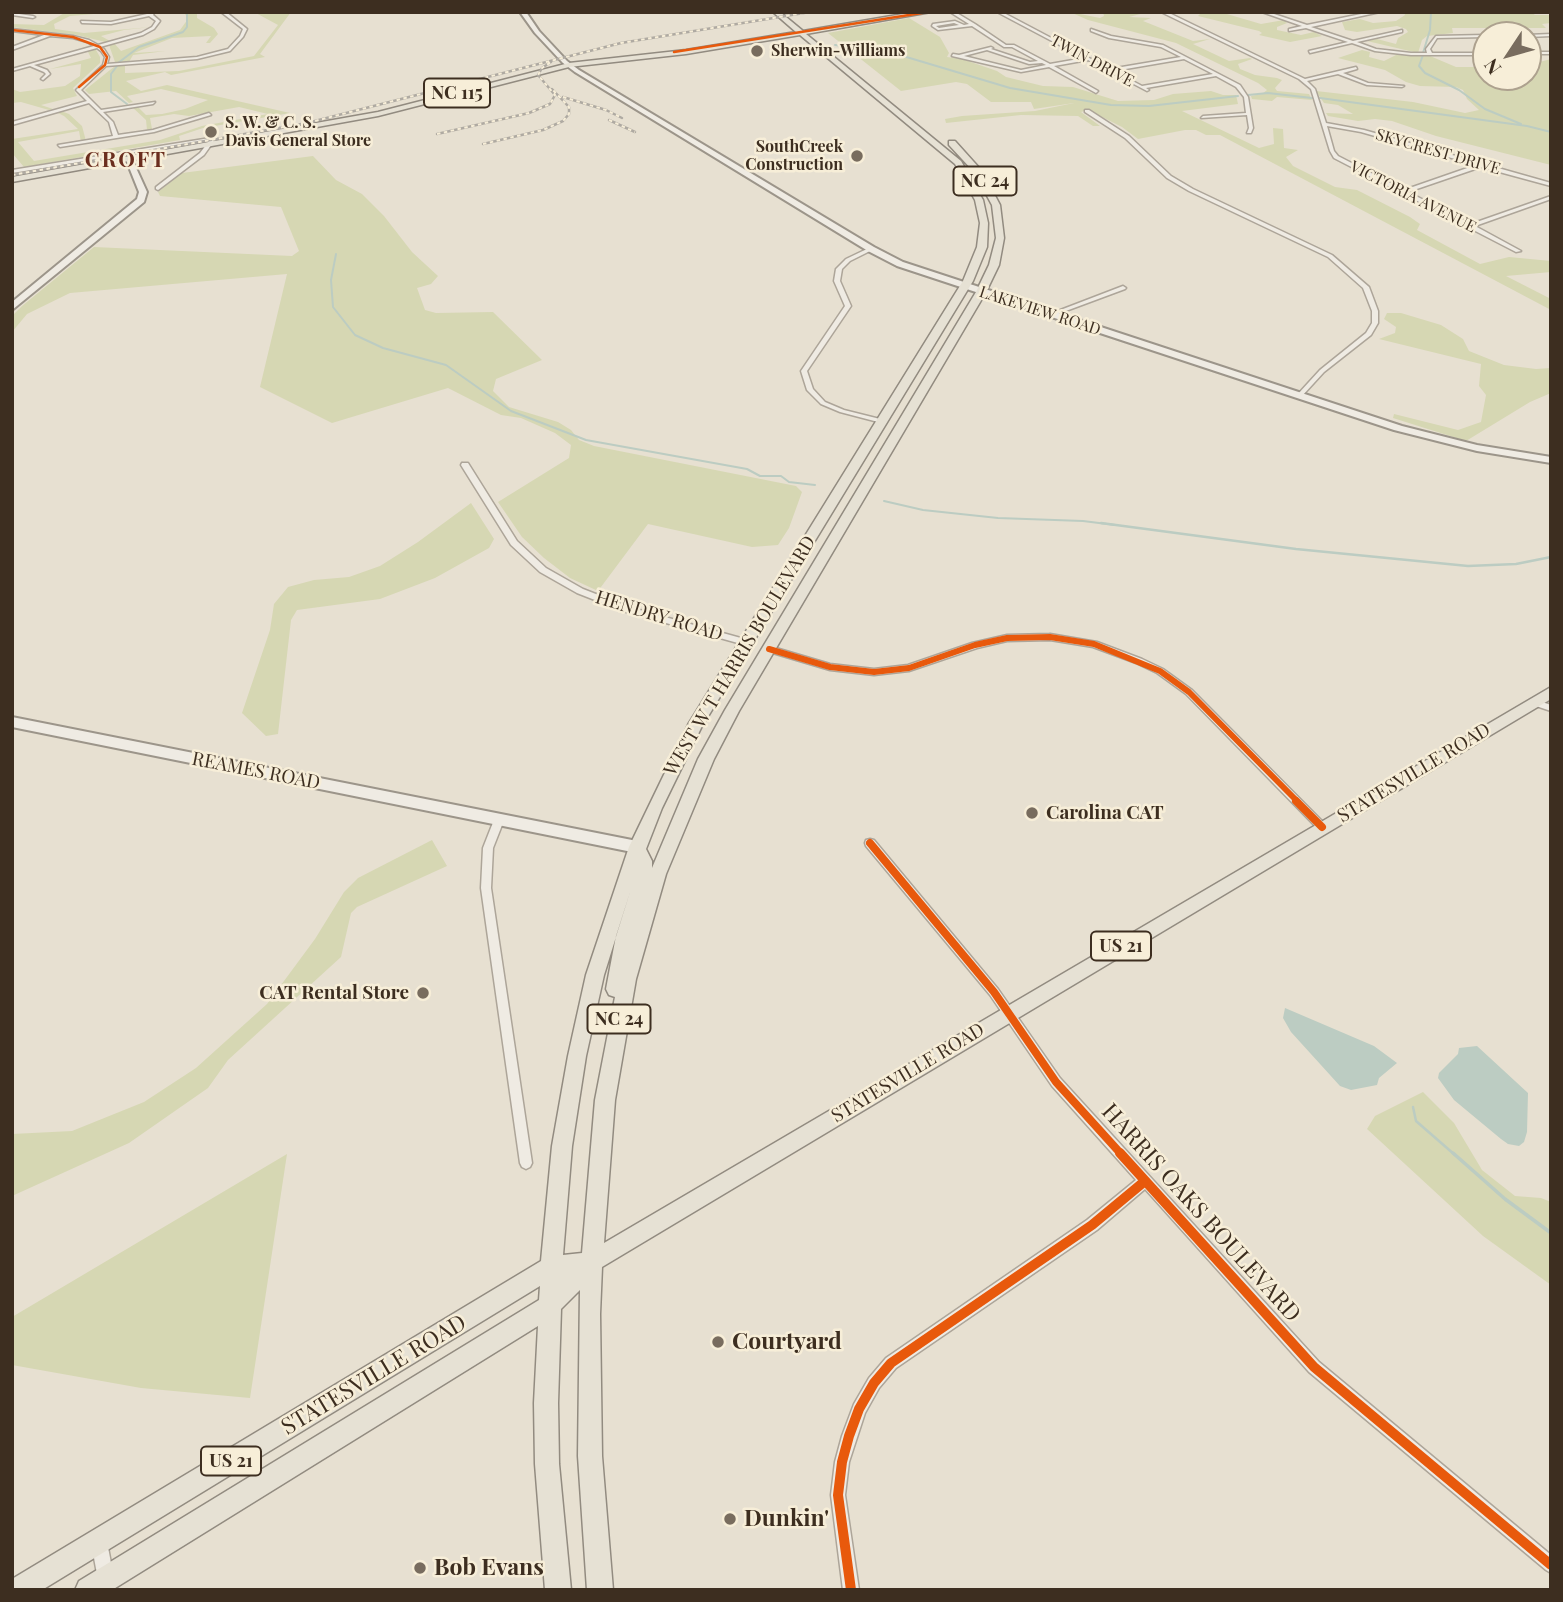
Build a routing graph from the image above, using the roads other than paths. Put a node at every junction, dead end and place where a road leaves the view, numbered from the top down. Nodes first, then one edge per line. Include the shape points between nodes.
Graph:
1 (223, 12) edge
2 (523, 12) edge
3 (776, 12) edge
4 (788, 12) edge
5 (911, 12) edge
6 (928, 12) edge
7 (952, 12) edge
8 (999, 12) edge
9 (1163, 12) edge
10 (1378, 12) edge
11 (150, 13) edge
12 (1262, 13) edge
13 (12, 14) edge
14 (33, 18) dead end
15 (82, 22) dead end
16 (974, 25) junction
17 (963, 26) junction
18 (1305, 27) junction
19 (12, 30) edge
20 (1092, 30) dead end
21 (1290, 30) dead end
22 (1401, 31) dead end
23 (806, 32) junction
24 (50, 34) junction
25 (1472, 36) edge
26 (752, 38) junction
27 (1135, 41) junction
28 (1346, 42) junction
29 (98, 46) junction
30 (1005, 46) junction
31 (987, 48) junction
32 (1130, 48) dead end
33 (12, 49) edge
34 (677, 52) junction
35 (1310, 52) dead end
36 (168, 53) dead end
37 (1430, 54) junction
38 (1472, 54) edge
39 (953, 55) dead end
40 (960, 56) junction
41 (1185, 58) junction
42 (1088, 59) junction
43 (165, 60) junction
44 (1043, 62) junction
45 (29, 65) junction
46 (105, 65) junction
47 (569, 65) junction
48 (1050, 66) junction
49 (1356, 68) dead end
50 (12, 70) edge
51 (1109, 71) junction
52 (1340, 73) junction
53 (1218, 75) junction
54 (43, 79) dead end
55 (1304, 81) junction
56 (1402, 86) dead end
57 (1142, 87) junction
58 (1147, 90) dead end
59 (1096, 92) dead end
60 (89, 102) junction
61 (153, 103) dead end
62 (100, 111) junction
63 (1087, 111) dead end
64 (209, 114) dead end
65 (1248, 114) junction
66 (14, 116) edge
67 (1203, 117) dead end
68 (26, 119) junction
69 (12, 124) edge
70 (920, 124) junction
71 (1324, 124) junction
72 (35, 125) dead end
73 (1248, 132) dead end
74 (116, 137) junction
75 (944, 137) dead end
76 (210, 145) junction
77 (60, 146) dead end
78 (128, 159) junction
79 (958, 163) junction
80 (973, 164) junction
81 (1481, 165) junction
82 (12, 172) edge
83 (12, 180) edge
84 (1551, 185) edge
85 (158, 188) dead end
86 (1404, 192) junction
87 (1551, 197) edge
88 (996, 205) junction
89 (1471, 226) junction
90 (871, 249) junction
91 (1518, 251) dead end
92 (965, 286) junction
93 (1123, 288) dead end
94 (981, 292) junction
95 (12, 307) edge
96 (1052, 314) junction
97 (1300, 395) junction
98 (882, 421) junction
99 (1551, 460) edge
100 (464, 465) dead end
101 (745, 642) junction
102 (769, 649) junction
103 (1551, 692) edge
104 (1533, 702) junction
105 (1551, 708) edge
106 (12, 722) edge
107 (499, 820) junction
108 (1322, 827) junction
109 (870, 843) dead end
110 (637, 847) junction
111 (1008, 1012) junction
112 (611, 1058) junction
113 (526, 1163) dead end
114 (1145, 1181) junction
115 (591, 1262) junction
116 (550, 1268) junction
117 (548, 1307) junction
118 (98, 1540) junction
119 (1551, 1565) edge
120 (101, 1586) edge
121 (18, 1590) edge
122 (558, 1590) edge
123 (600, 1590) edge
124 (851, 1590) edge

1 - 43 street via 245,29 234,46 209,56
2 - 47 main road, LAKEVIEW ROAD
3 - 23 main road, WEST W T HARRIS BOULEVARD / NC 24
4 - 23 main road, WEST W T HARRIS BOULEVARD / NC 24
5 - 23 main road, NC 115
6 - 23 main road, NC 115
7 - 16 street
8 - 42 street, TWIN DRIVE
9 - 55 street
10 - 18 street
11 - 15 street via 111,23
11 - 29 street via 158,21 153,28
12 - 18 street
13 - 14 street
16 - 17 street
16 - 30 street
17 - 17 street via 938,29 933,25 955,22
18 - 21 street
18 - 28 street
19 - 24 street
20 - 27 street
22 - 28 street
23 - 26 main road, NC 115
23 - 34 main road, NC 115
23 - 70 main road, WEST W T HARRIS BOULEVARD / NC 24
24 - 29 street
24 - 33 street
25 - 37 street via 1436,37 1428,48
26 - 34 main road, NC 115
26 - 34 main road
27 - 32 street
27 - 41 street via 1156,44
28 - 35 street
28 - 37 street via 1384,52
29 - 45 street
29 - 46 street via 105,53
30 - 31 street
30 - 44 street
31 - 40 street
31 - 44 street via 1030,63
34 - 47 main road, NC 115
36 - 43 street
37 - 38 street
39 - 40 street
40 - 48 street via 1011,70
41 - 51 street
41 - 53 street
42 - 48 street
42 - 51 street, TWIN DRIVE
43 - 46 street
44 - 48 street
45 - 50 street
45 - 54 street via 46,71
46 - 60 street via 78,88
47 - 76 main road, NC 115 via 378,114
47 - 90 main road, LAKEVIEW ROAD
48 - 59 street
49 - 52 street
51 - 57 street, TWIN DRIVE
52 - 55 street
52 - 56 street via 1367,84
53 - 57 street
53 - 65 street via 1242,90
55 - 71 street, VICTORIA AVENUE via 1313,89
57 - 58 street, TWIN DRIVE
60 - 62 street
60 - 68 street
61 - 62 street
62 - 74 street via 111,122
63 - 97 street via 1127,137 1169,177 1330,256 1366,287 1375,311 1369,334
64 - 74 street
65 - 67 street
65 - 73 street
66 - 68 street
68 - 69 street
68 - 72 street
70 - 79 main road, WEST W T HARRIS BOULEVARD / NC 24
70 - 80 main road
71 - 81 street, SKYCREST DRIVE
71 - 86 street, VICTORIA AVENUE via 1336,157
74 - 77 street
75 - 80 main road, WEST W T HARRIS BOULEVARD / NC 24
76 - 78 main road, NC 115
76 - 82 street via 207,138
76 - 85 street
78 - 83 main road, NC 115
78 - 95 main road via 142,191 141,200
79 - 88 main road via 970,169
79 - 92 main road, WEST W T HARRIS BOULEVARD / NC 24 via 975,191 984,223 980,257
80 - 88 main road, WEST W T HARRIS BOULEVARD / NC 24
81 - 84 street, SKYCREST DRIVE
81 - 86 street
86 - 89 street, VICTORIA AVENUE
87 - 89 street
88 - 94 main road, WEST W T HARRIS BOULEVARD / NC 24 via 999,248
89 - 91 street, VICTORIA AVENUE
90 - 92 main road, LAKEVIEW ROAD
90 - 98 street via 839,269 837,281 848,306 804,371 810,390 823,403
92 - 94 main road, LAKEVIEW ROAD
92 - 98 main road, WEST W T HARRIS BOULEVARD / NC 24
93 - 96 street
94 - 96 main road, LAKEVIEW ROAD
94 - 102 main road, WEST W T HARRIS BOULEVARD / NC 24
96 - 97 main road, LAKEVIEW ROAD
97 - 99 main road, LAKEVIEW ROAD via 1448,442
98 - 101 main road, WEST W T HARRIS BOULEVARD / NC 24
100 - 101 street, HENDRY ROAD via 514,543 543,570 580,592 625,609
101 - 110 main road, WEST W T HARRIS BOULEVARD / NC 24 via 680,752
102 - 108 street via 830,667 874,672 909,668 1007,638 1049,637 1094,645 1160,671 1189,692
102 - 112 main road, WEST W T HARRIS BOULEVARD / NC 24 via 706,759 669,844 637,942
103 - 104 main road, STATESVILLE ROAD / US 21
104 - 105 street
104 - 108 main road, STATESVILLE ROAD / US 21
106 - 107 main road, REAMES ROAD
107 - 110 main road, REAMES ROAD
107 - 113 street via 488,848 486,888
108 - 111 main road, STATESVILLE ROAD / US 21
109 - 111 street, HARRIS OAKS BOULEVARD
110 - 112 main road via 644,872 619,965
110 - 116 main road, WEST W T HARRIS BOULEVARD / NC 24 via 585,1014 564,1135
111 - 114 street, HARRIS OAKS BOULEVARD via 1056,1082
111 - 115 main road, STATESVILLE ROAD / US 21
112 - 115 main road, WEST W T HARRIS BOULEVARD / NC 24
114 - 119 street, HARRIS OAKS BOULEVARD via 1334,1385
114 - 124 street via 1092,1225 891,1363 874,1383 849,1436 838,1494
115 - 116 main road, STATESVILLE ROAD / US 21
115 - 117 main road, STATESVILLE ROAD / US 21
115 - 123 main road, WEST W T HARRIS BOULEVARD / NC 24 via 589,1397
116 - 117 main road, WEST W T HARRIS BOULEVARD / NC 24
116 - 118 main road, STATESVILLE ROAD / US 21
117 - 120 main road, STATESVILLE ROAD / US 21
117 - 122 main road, WEST W T HARRIS BOULEVARD / NC 24 via 547,1464
118 - 120 street
118 - 121 main road, STATESVILLE ROAD / US 21

